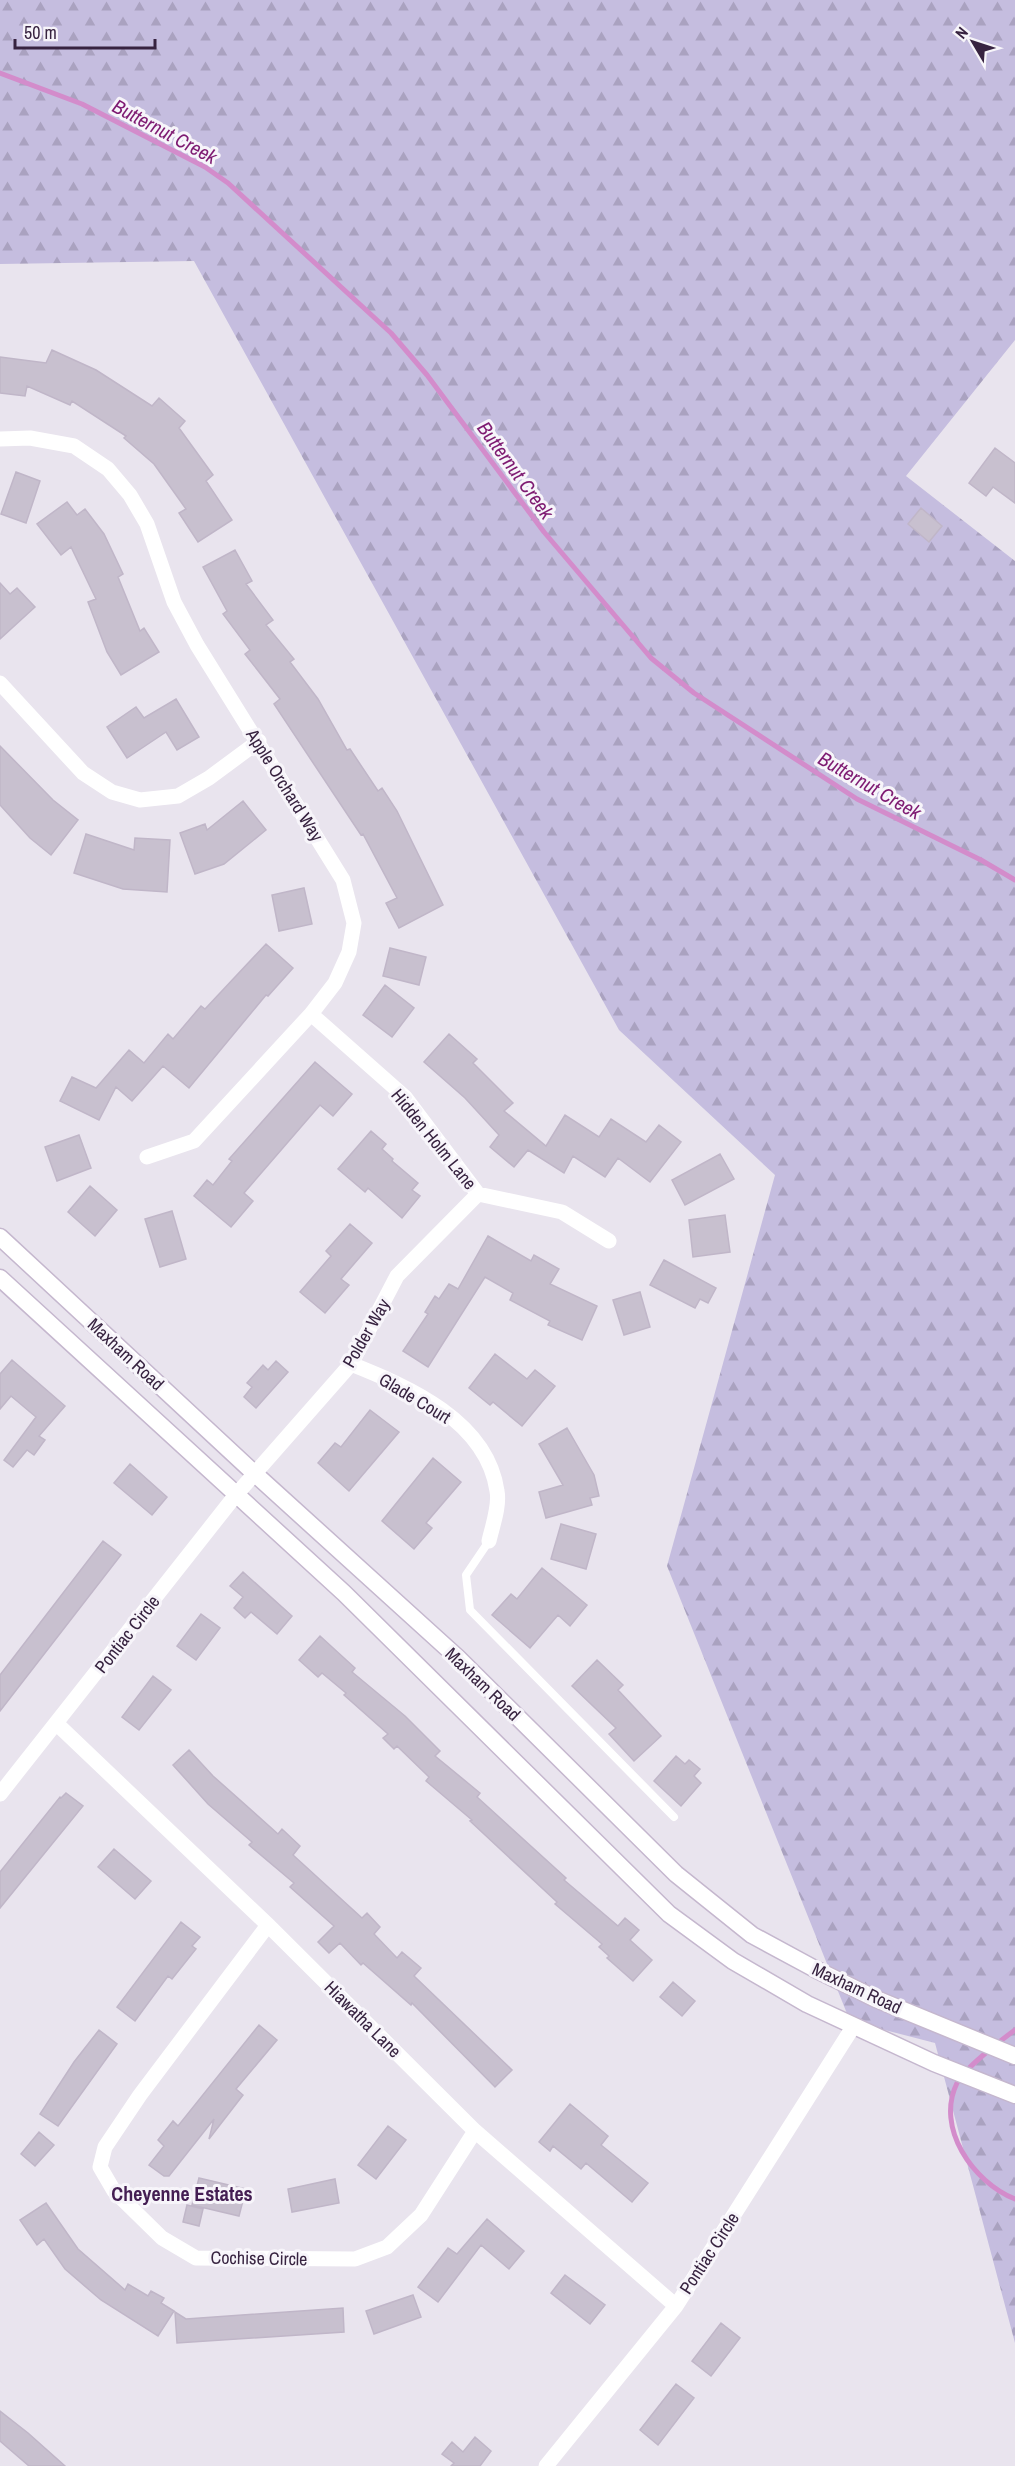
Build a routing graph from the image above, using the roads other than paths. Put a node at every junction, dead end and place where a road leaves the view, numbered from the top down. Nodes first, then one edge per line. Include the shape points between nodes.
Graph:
1 (0, 439) edge
2 (0, 684) edge
3 (259, 741) junction
4 (311, 1014) junction
5 (147, 1157) dead end
6 (478, 1194) junction
7 (0, 1237) edge
8 (609, 1240) dead end
9 (2, 1284) edge
10 (351, 1364) junction
11 (254, 1473) junction
12 (235, 1496) junction
13 (489, 1541) joint
14 (57, 1724) junction
15 (0, 1794) edge
16 (674, 1817) dead end
17 (268, 1925) junction
18 (853, 2027) junction
19 (1015, 2056) edge
20 (1014, 2094) edge
21 (475, 2131) junction
22 (676, 2306) junction
23 (546, 2466) edge

1 - 3 street, Apple Orchard Way via 30,438 74,446 108,469 147,524 174,603 197,645
2 - 3 street via 83,773 112,792 140,800 178,796
3 - 4 street, Apple Orchard Way via 343,880 354,923 349,952 335,983
4 - 5 street, Apple Orchard Way via 194,1141
4 - 6 street, Hidden Holm Lane via 405,1097
6 - 8 street, Hidden Holm Lane via 562,1212
6 - 10 street, Polder Way via 398,1276
7 - 11 main road, Maxham Road
9 - 12 main road, Maxham Road
10 - 11 street, Polder Way
10 - 13 street, Glade Court via 423,1398 474,1439 488,1460 498,1493
11 - 12 street, Pontiac Circle
11 - 19 main road, Maxham Road via 458,1659 676,1874 752,1935 876,1999
12 - 14 street, Pontiac Circle
12 - 18 main road, Maxham Road via 344,1593 669,1914 733,1961
13 - 16 lane via 466,1575 470,1610
14 - 15 street, Pontiac Circle
14 - 17 street, Hiawatha Lane
17 - 21 street, Hiawatha Lane
17 - 21 street, Cochise Circle via 105,2147 100,2167 114,2191 162,2238 196,2258 355,2259 387,2247 421,2215
18 - 20 main road, Maxham Road
18 - 22 street, Pontiac Circle
21 - 22 street, Hiawatha Lane
22 - 23 street, Pontiac Circle

